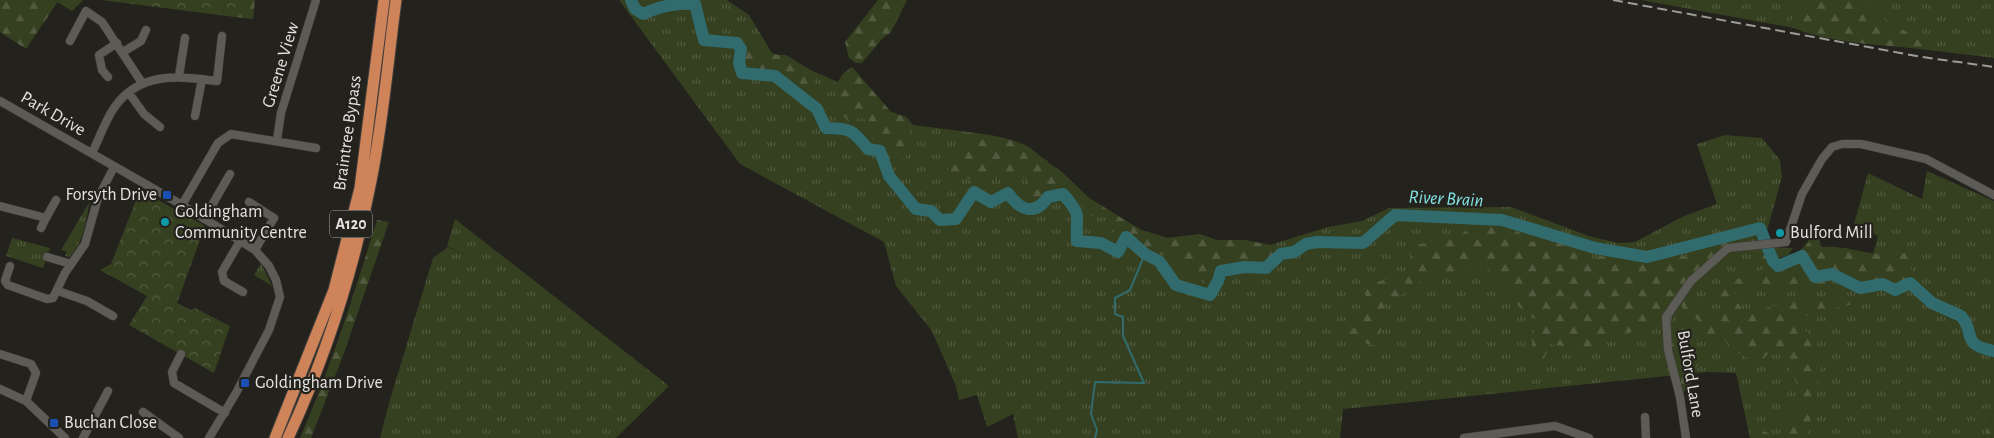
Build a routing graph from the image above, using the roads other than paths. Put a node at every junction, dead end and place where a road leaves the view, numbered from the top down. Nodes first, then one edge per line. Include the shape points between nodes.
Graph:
1 (316, 0) edge
2 (384, 0) edge
3 (396, 0) edge
4 (146, 30) dead end
5 (222, 36) dead end
6 (185, 38) dead end
7 (70, 41) dead end
8 (117, 43) junction
9 (123, 52) junction
10 (179, 76) junction
11 (108, 77) dead end
12 (202, 79) junction
13 (142, 83) junction
14 (129, 93) junction
15 (0, 101) edge
16 (195, 116) dead end
17 (160, 127) dead end
18 (277, 140) junction
19 (316, 148) dead end
20 (92, 153) junction
21 (114, 167) junction
22 (230, 174) dead end
23 (1994, 195) edge
24 (56, 200) dead end
25 (249, 202) dead end
26 (182, 205) junction
27 (0, 206) edge
28 (46, 218) junction
29 (204, 219) junction
30 (41, 228) dead end
31 (240, 241) junction
32 (255, 250) junction
33 (47, 257) dead end
34 (71, 264) junction
35 (10, 266) dead end
36 (58, 291) junction
37 (243, 292) dead end
38 (113, 316) dead end
39 (0, 354) edge
40 (181, 354) dead end
41 (0, 389) edge
42 (108, 391) dead end
43 (26, 401) junction
44 (143, 412) dead end
45 (224, 414) junction
46 (1645, 417) dead end
47 (61, 437) edge
48 (83, 438) edge
49 (179, 438) edge
50 (210, 438) edge
51 (275, 438) edge
52 (288, 438) edge
53 (1464, 438) edge
54 (1589, 438) edge
55 (1646, 438) edge
56 (1686, 438) edge

1 - 18 street, Greene View via 281,113
2 - 51 highway, Braintree Bypass / A120 via 360,188 334,290
3 - 52 highway, Braintree Bypass / A120 via 371,180 351,267 319,364
4 - 9 street via 140,41
5 - 12 street via 217,81
6 - 10 street
7 - 8 street via 86,11 102,22
8 - 9 street
8 - 11 street via 99,55 102,70
9 - 13 street
10 - 12 street
10 - 13 street
12 - 16 street
13 - 14 street
14 - 17 street via 144,114
14 - 20 street via 114,107
15 - 20 street, Park Drive
18 - 19 street
18 - 26 street via 231,134 218,143
20 - 21 street
21 - 26 street
21 - 34 street via 98,198 85,244
22 - 29 street
23 - 56 street, Bulford Lane via 1926,159 1860,144 1832,147 1802,194 1786,242 1728,248 1683,291 1666,317 1668,350
24 - 28 street
25 - 32 street via 274,218
26 - 29 street
27 - 28 street
28 - 30 street
29 - 31 street
31 - 32 street
31 - 37 street via 222,272 224,281
32 - 45 street via 269,266 280,297 265,338
33 - 34 street
34 - 36 street
35 - 36 street via 5,281 8,286 48,299
36 - 38 street
39 - 43 street via 31,364 36,373
40 - 45 street via 172,372 174,383
41 - 43 street
42 - 48 street
43 - 47 street
44 - 49 street
45 - 50 street
46 - 55 street
53 - 54 street via 1555,426

